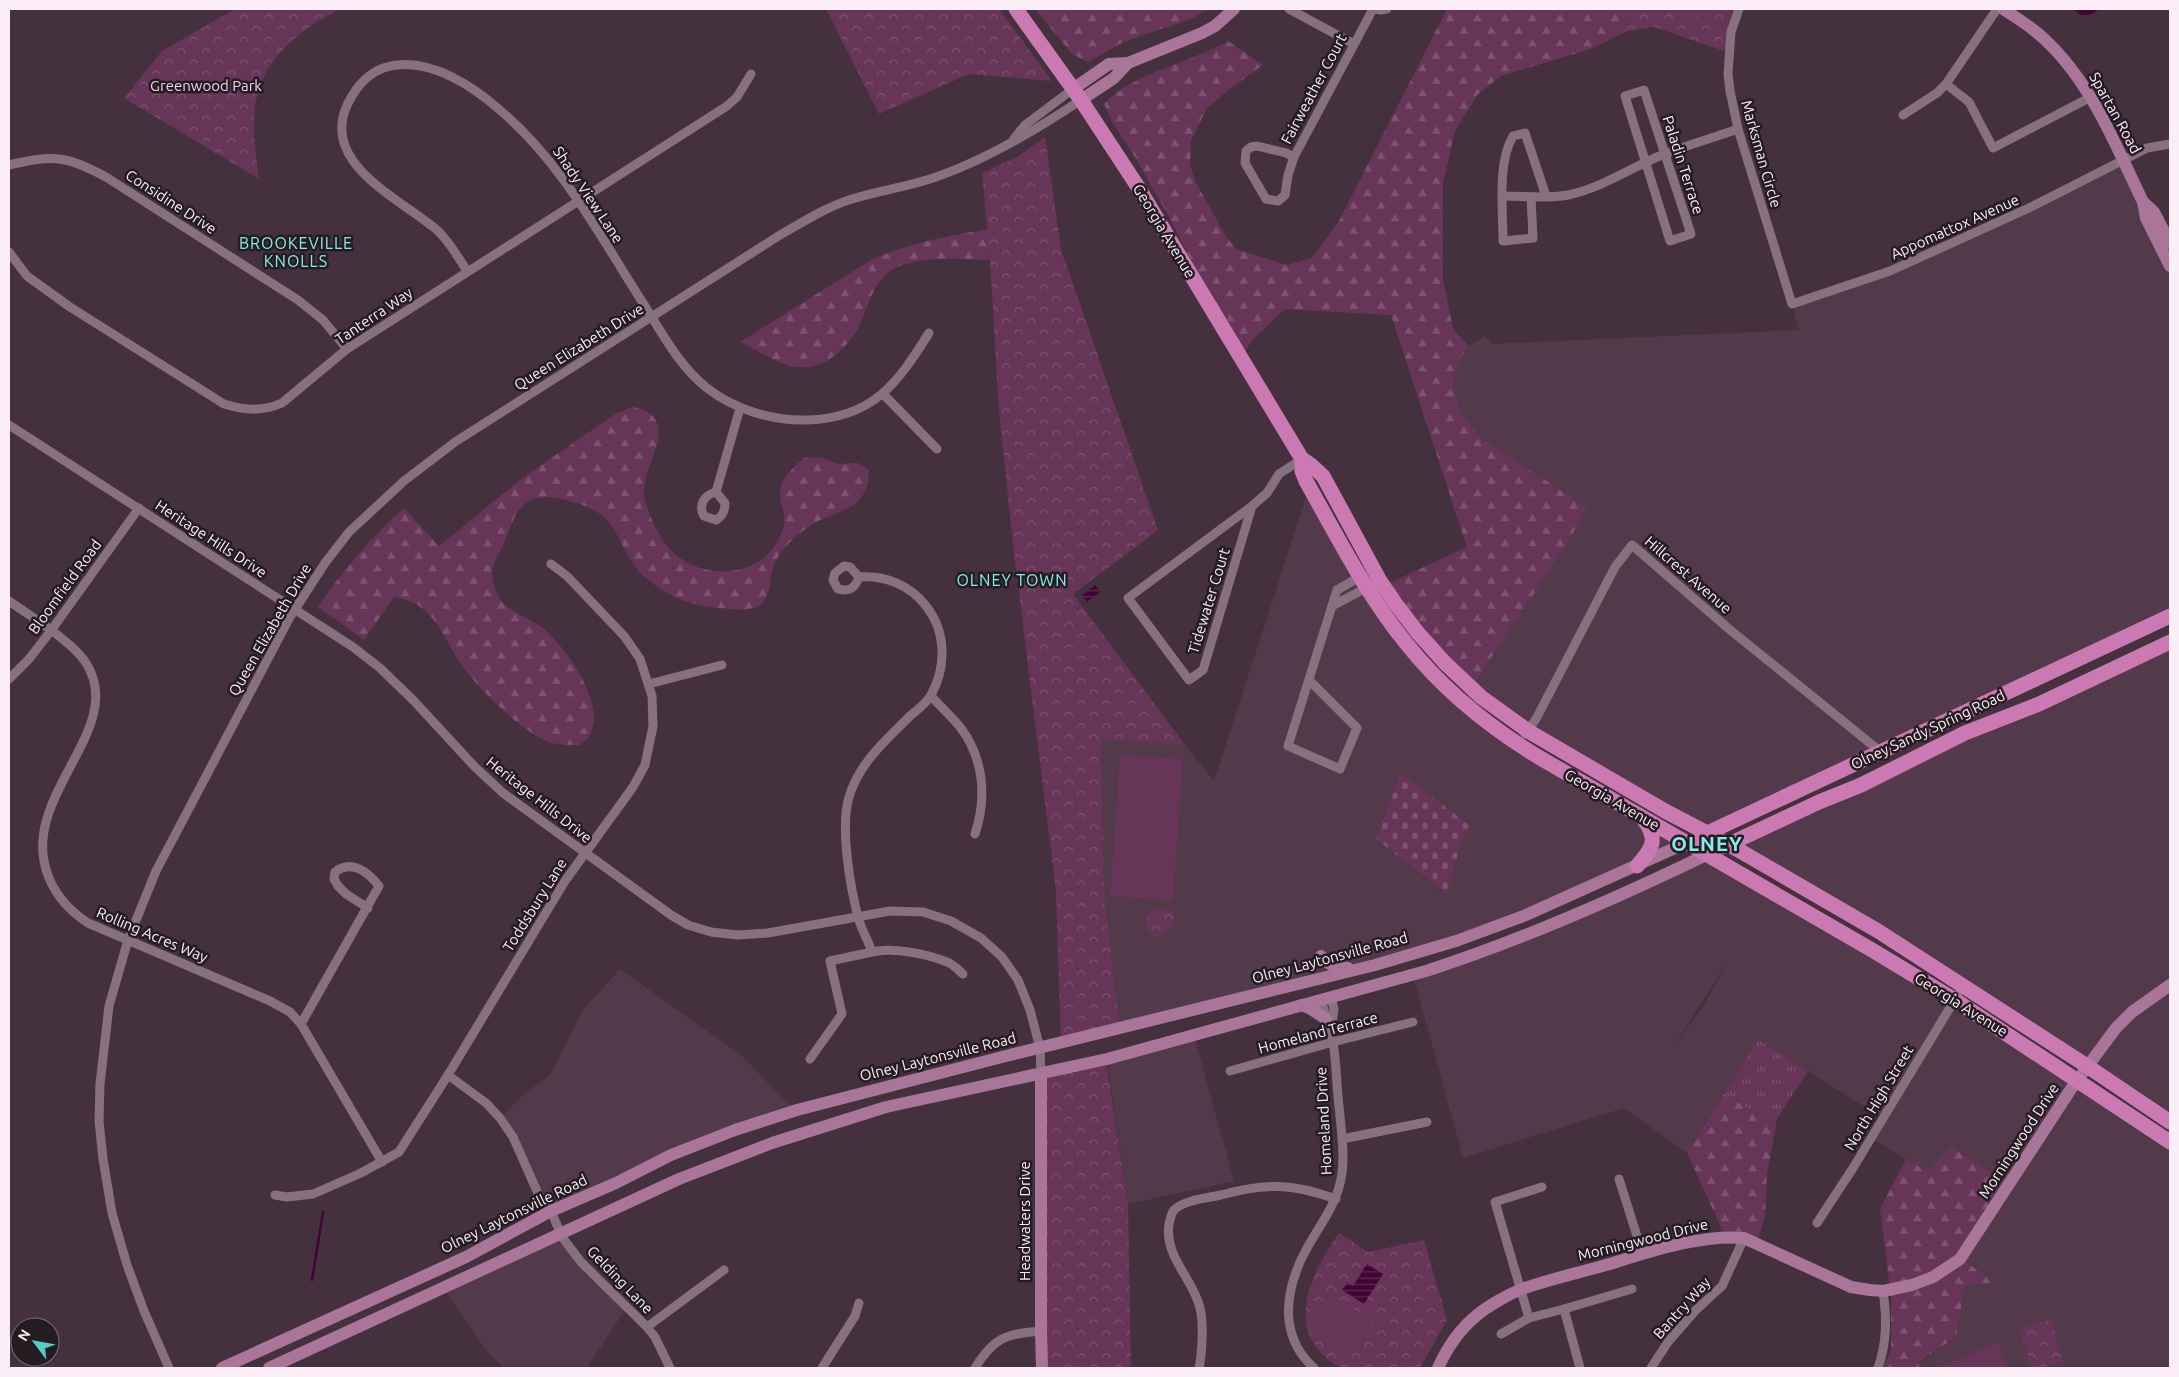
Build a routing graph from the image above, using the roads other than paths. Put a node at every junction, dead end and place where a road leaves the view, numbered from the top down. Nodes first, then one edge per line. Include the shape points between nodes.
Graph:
1 (1016, 9) edge
2 (1234, 9) edge
3 (1289, 9) edge
4 (1374, 9) edge
5 (1387, 9) edge
6 (1739, 9) edge
7 (1997, 9) edge
8 (2003, 9) edge
9 (1354, 44) junction
10 (751, 74) dead end
11 (1946, 84) junction
12 (1077, 95) junction
13 (2091, 97) junction
14 (1903, 115) dead end
15 (1738, 130) junction
16 (2170, 144) edge
17 (1664, 154) junction
18 (1294, 157) junction
19 (2123, 161) junction
20 (1645, 162) junction
21 (9, 164) edge
22 (1503, 196) junction
23 (1546, 196) junction
24 (1531, 197) junction
25 (578, 202) junction
26 (2143, 202) junction
27 (2170, 243) edge
28 (9, 252) edge
29 (2170, 266) edge
30 (467, 271) junction
31 (1792, 304) joint
32 (651, 317) junction
33 (929, 333) dead end
34 (347, 349) junction
35 (883, 394) junction
36 (740, 408) junction
37 (9, 425) edge
38 (937, 449) dead end
39 (1302, 459) junction
40 (716, 492) dead end
41 (1252, 506) junction
42 (139, 508) junction
43 (551, 564) dead end
44 (859, 577) dead end
45 (1370, 578) junction
46 (9, 601) edge
47 (295, 608) junction
48 (2170, 616) edge
49 (50, 632) junction
50 (2170, 642) edge
51 (722, 665) dead end
52 (9, 679) edge
53 (1309, 680) junction
54 (649, 684) junction
55 (931, 696) junction
56 (1528, 731) junction
57 (1517, 744) junction
58 (1881, 752) junction
59 (1643, 818) junction
60 (1775, 822) junction
61 (975, 834) dead end
62 (1708, 834) junction
63 (1686, 843) junction
64 (1728, 844) junction
65 (585, 853) junction
66 (1706, 855) junction
67 (1637, 866) junction
68 (1768, 867) junction
69 (368, 908) junction
70 (858, 918) junction
71 (128, 940) junction
72 (872, 952) junction
73 (1322, 956) dead end
74 (1358, 969) junction
75 (963, 974) dead end
76 (2170, 984) edge
77 (1964, 986) junction
78 (1326, 998) junction
79 (1955, 1000) junction
80 (1301, 1005) junction
81 (1326, 1019) junction
82 (1413, 1022) dead end
83 (301, 1024) junction
84 (1332, 1037) junction
85 (1040, 1048) junction
86 (810, 1059) dead end
87 (2087, 1066) junction
88 (1230, 1071) dead end
89 (448, 1075) junction
90 (1041, 1075) junction
91 (2077, 1080) junction
92 (1427, 1122) dead end
93 (2170, 1122) edge
94 (1342, 1139) junction
95 (2170, 1142) edge
96 (382, 1162) junction
97 (1619, 1179) dead end
98 (1542, 1187) dead end
99 (275, 1195) dead end
100 (1336, 1200) junction
101 (551, 1211) junction
102 (1817, 1223) dead end
103 (560, 1233) junction
104 (1744, 1238) junction
105 (1643, 1255) junction
106 (724, 1270) dead end
107 (1521, 1290) junction
108 (1632, 1290) dead end
109 (1883, 1291) junction
110 (859, 1303) dead end
111 (1564, 1308) junction
112 (1528, 1318) junction
113 (647, 1327) junction
114 (1040, 1331) junction
115 (1501, 1334) dead end
116 (170, 1368) edge
117 (222, 1368) edge
118 (269, 1368) edge
119 (670, 1368) edge
120 (822, 1368) edge
121 (975, 1368) edge
122 (1042, 1368) edge
123 (1198, 1368) edge
124 (1314, 1368) edge
125 (1438, 1368) edge
126 (1580, 1368) edge
127 (1651, 1368) edge
128 (1878, 1368) edge

1 - 12 main road, Georgia Avenue
2 - 12 main road via 1202,33 1128,63 1109,64
3 - 9 street
4 - 5 street, Fairweather Court
4 - 9 street, Fairweather Court
6 - 15 street, Marksman Circle via 1731,32 1728,74
7 - 11 street
8 - 13 main road, Spartan Road via 2035,31 2061,56
9 - 18 street, Fairweather Court
10 - 25 street, Tanterra Way via 738,97 727,106
11 - 13 street via 1969,102 1993,148
11 - 14 street via 1938,93
12 - 32 street, Queen Elizabeth Drive via 1025,125 1013,140 970,163 933,178 850,200 816,214
12 - 39 main road, Georgia Avenue via 1138,187
13 - 19 main road, Spartan Road
15 - 17 street
15 - 31 street, Marksman Circle
16 - 19 street, Appomattox Avenue via 2147,148
17 - 20 street
17 - 20 street, Paladin Terrace via 1644,90 1625,96
17 - 20 street, Paladin Terrace via 1691,234 1670,241
18 - 18 street, Fairweather Court via 1285,195 1278,201 1266,198 1244,159 1245,153 1257,146
19 - 26 main road, Spartan Road
19 - 31 street, Appomattox Avenue via 1890,271
20 - 23 street via 1584,191
21 - 34 street, Considine Drive via 45,157 64,158 106,177 298,300 323,320
22 - 23 street via 1507,150 1513,136 1525,132
22 - 24 street
22 - 24 street via 1503,241 1533,238
23 - 24 street
25 - 30 street, Tanterra Way
25 - 30 street, Shady View Lane via 560,172 535,142 477,92 449,76 418,65 394,65 374,72 356,89 344,113 344,143 353,164 369,180 438,231
25 - 32 street, Shady View Lane
26 - 27 main road, Spartan Road via 2154,212
26 - 29 main road, Spartan Road via 2146,218
28 - 34 street, Tanterra Way via 27,276 70,307 224,404 246,410 271,408 282,403
30 - 34 street, Tanterra Way
32 - 36 street, Shady View Lane via 677,358 695,377 709,390
32 - 47 street, Queen Elizabeth Drive via 455,442 404,481 349,532
33 - 35 street, Shady View Lane via 908,367
35 - 36 street, Shady View Lane via 846,415 825,420 793,420
35 - 38 street
36 - 40 street
37 - 42 street, Heritage Hills Drive
39 - 41 street, Tidewater Court via 1279,474 1267,493
39 - 45 main road, Georgia Avenue via 1306,481
41 - 41 street, Tidewater Court via 1128,598 1189,680 1203,670
42 - 47 street, Heritage Hills Drive
42 - 49 street, Bloomfield Road
43 - 54 street, Toddsbury Lane via 567,576 625,636 640,659
44 - 55 street via 890,580 908,589 930,610 940,632 943,654
45 - 53 street via 1337,590
45 - 56 main road, Georgia Avenue via 1445,663 1482,697
45 - 57 main road, Georgia Avenue via 1383,612 1435,676 1471,710
46 - 49 street, Rolling Acres Way
47 - 65 street, Heritage Hills Drive via 380,668 475,768 503,793
47 - 71 street, Queen Elizabeth Drive via 156,871
48 - 58 main road, Olney Sandy Spring Road
49 - 52 street, Bloomfield Road
49 - 71 street, Rolling Acres Way via 86,663 95,683 96,705 93,721 43,827 45,869 54,890 79,917
50 - 60 main road, Olney Sandy Spring Road
51 - 54 street
53 - 53 street via 1288,746 1340,769 1357,728
54 - 65 street, Toddsbury Lane via 653,726 645,765
55 - 61 street via 960,728 977,761 982,778 982,798
55 - 70 street via 872,754 857,776 849,797 846,841
56 - 57 street, Hillcrest Avenue
56 - 58 street, Hillcrest Avenue via 1615,567 1632,545
56 - 62 main road, Georgia Avenue
57 - 59 main road, Georgia Avenue
58 - 62 main road, Olney Sandy Spring Road
59 - 63 main road, Georgia Avenue
59 - 67 main road via 1653,834 1653,842
60 - 64 main road, Olney Sandy Spring Road
60 - 68 main road via 1754,846
62 - 63 main road, Olney Sandy Spring Road
62 - 64 main road, Georgia Avenue
63 - 66 main road, Georgia Avenue
63 - 67 main road, Olney Laytonsville Road
64 - 66 main road, Olney Sandy Spring Road
64 - 68 main road, Georgia Avenue
65 - 70 street, Heritage Hills Drive via 671,915 710,932 738,935 768,933
65 - 89 street, Toddsbury Lane via 543,915
66 - 78 main road via 1590,909 1478,955
66 - 79 main road, Georgia Avenue
67 - 74 main road, Olney Laytonsville Road via 1500,926
68 - 77 main road, Georgia Avenue
69 - 69 street via 379,886 369,875 350,865 342,866 335,872 338,886
69 - 83 street
70 - 72 street
70 - 85 street, Heritage Hills Drive via 890,911 923,912 951,921 981,938 1002,957 1018,980
71 - 83 street, Rolling Acres Way via 270,1001 290,1012
71 - 116 street, Queen Elizabeth Drive via 114,984 103,1047 102,1150 112,1213 127,1265
72 - 75 street via 884,949 949,962
72 - 86 street via 830,961 842,1014
73 - 74 main road via 1334,967
74 - 85 main road, Olney Laytonsville Road
76 - 87 main road via 2125,1018
77 - 79 street, North High Street
77 - 87 main road, Georgia Avenue
78 - 80 main road
78 - 81 street, Homeland Drive
78 - 84 street, Homeland Drive via 1334,1009
79 - 91 main road, Georgia Avenue
79 - 102 street, North High Street
80 - 81 main road
80 - 90 main road via 1178,1041
81 - 84 street, Homeland Drive
82 - 84 street, Homeland Terrace
83 - 96 street, Rolling Acres Way
84 - 88 street, Homeland Terrace
84 - 94 street, Homeland Drive
85 - 90 street, Heritage Hills Drive
85 - 101 main road, Olney Laytonsville Road via 807,1107 735,1130 671,1155
87 - 91 main road
87 - 93 main road, Georgia Avenue
89 - 96 street, Toddsbury Lane via 399,1152
89 - 101 street, Gelding Lane via 486,1103 500,1118 513,1137 540,1198
90 - 103 main road via 886,1107 781,1140 680,1178
90 - 114 main road, Headwaters Drive
91 - 95 main road, Georgia Avenue
91 - 109 main road, Morningwood Drive via 1960,1259 1933,1277
92 - 94 street
94 - 100 street, Homeland Drive via 1342,1178
96 - 99 street, Toddsbury Lane via 313,1194
97 - 105 street
98 - 107 street via 1495,1202
100 - 123 street via 1281,1185 1234,1191 1181,1205 1173,1211 1168,1236 1171,1252 1200,1306
100 - 124 street, Homeland Drive via 1298,1267 1291,1290 1288,1318 1293,1340 1303,1358
101 - 103 street, Gelding Lane
101 - 117 main road, Olney Laytonsville Road via 466,1257
103 - 113 street, Gelding Lane via 581,1262
103 - 118 main road
104 - 105 main road, Morningwood Drive via 1710,1238
104 - 109 main road, Morningwood Drive via 1851,1286
104 - 127 street, Bantry Way via 1722,1286 1668,1342
105 - 107 main road, Morningwood Drive
106 - 113 street
107 - 112 street
107 - 125 main road, Morningwood Drive via 1477,1315 1458,1335
108 - 111 street
109 - 128 street via 1887,1317 1885,1349
110 - 120 street via 855,1316
111 - 112 street
111 - 126 street
112 - 115 street
113 - 119 street, Gelding Lane
114 - 121 street via 1001,1338 993,1343
114 - 122 main road, Headwaters Drive

